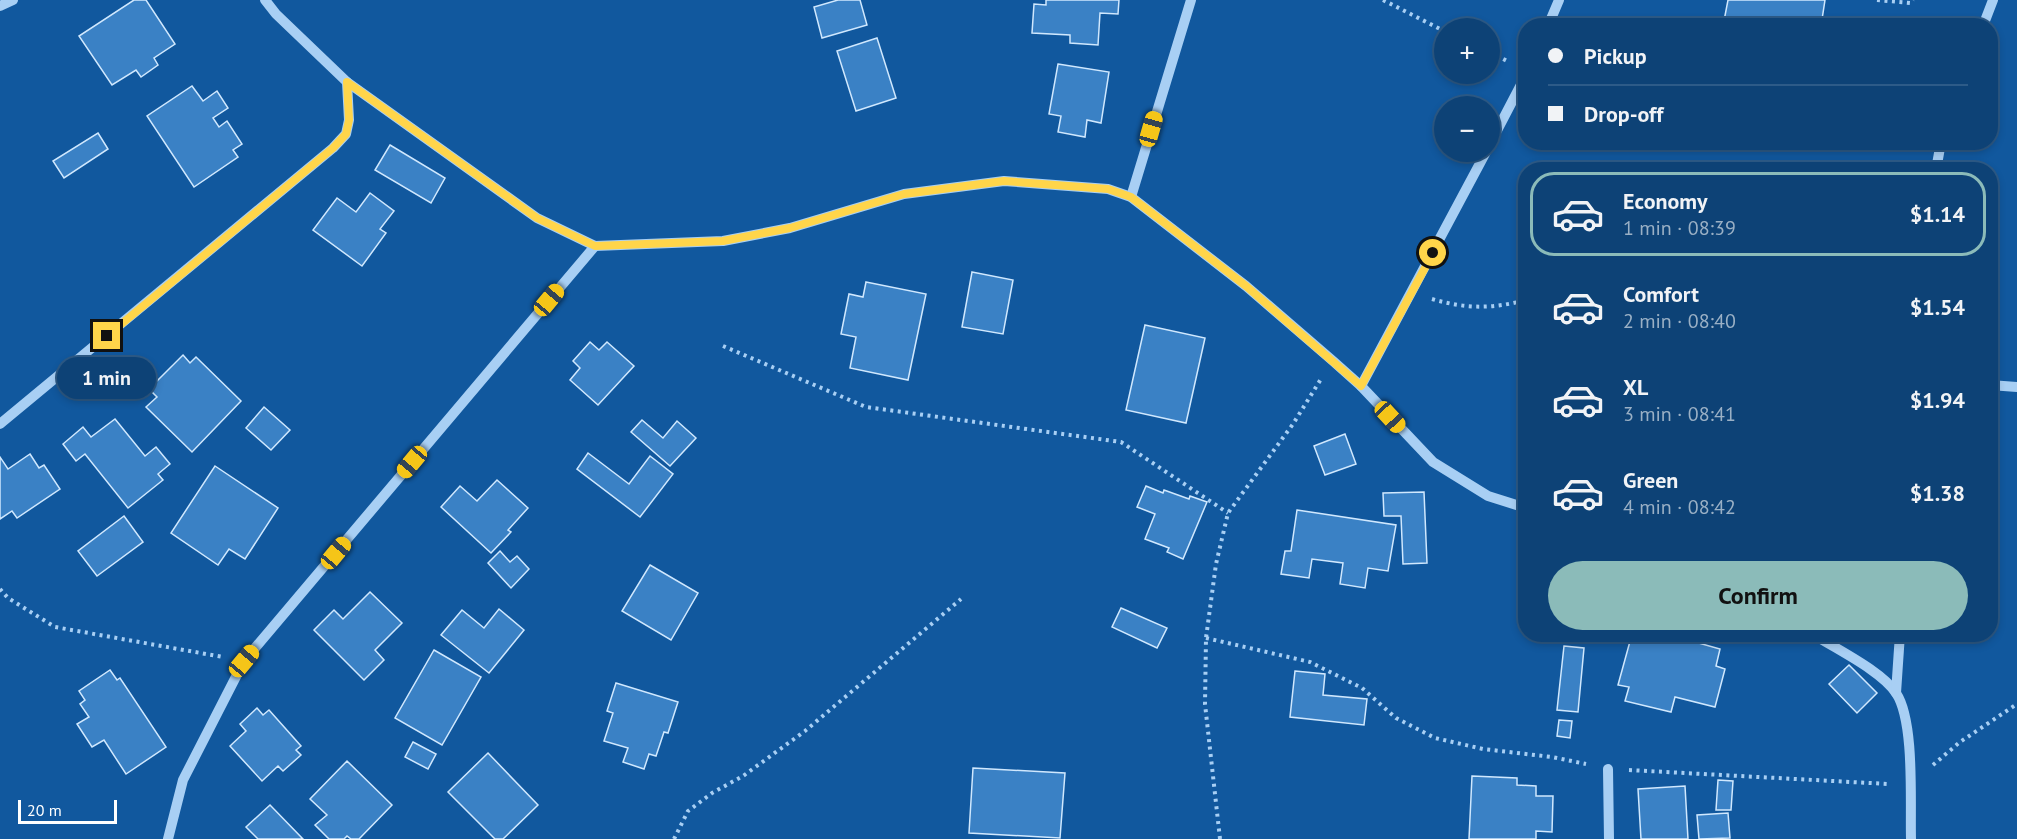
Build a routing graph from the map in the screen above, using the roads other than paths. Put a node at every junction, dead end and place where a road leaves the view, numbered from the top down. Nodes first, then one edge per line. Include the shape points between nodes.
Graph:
1 (13, 0) edge
2 (265, 0) edge
3 (1191, 0) edge
4 (1559, 0) edge
5 (1993, 0) edge
6 (0, 6) edge
7 (1551, 18) edge
8 (1986, 18) edge
9 (347, 82) junction
10 (1518, 90) edge
11 (1500, 125) edge
12 (1481, 162) edge
13 (1131, 197) junction
14 (595, 246) junction
15 (1361, 386) junction
16 (1998, 386) edge
17 (2017, 387) edge
18 (0, 424) edge
19 (1518, 505) edge
20 (1826, 642) edge
21 (1899, 642) edge
22 (1896, 693) junction
23 (1608, 769) road end
24 (168, 839) edge
25 (1609, 839) edge
26 (1911, 839) edge

1 - 6 street
2 - 9 street
3 - 13 street
4 - 7 street
5 - 8 street
9 - 14 street via 537,218
9 - 18 street via 349,120 346,134 333,148
10 - 11 street
12 - 15 street
13 - 14 street via 1108,189 1004,181 904,194 790,228 723,241
13 - 15 street via 1246,286
14 - 24 street via 244,661 183,780
15 - 19 street via 1433,462 1488,496
16 - 17 street
20 - 22 street via 1872,671
21 - 22 street
22 - 26 street via 1907,720
23 - 25 street

